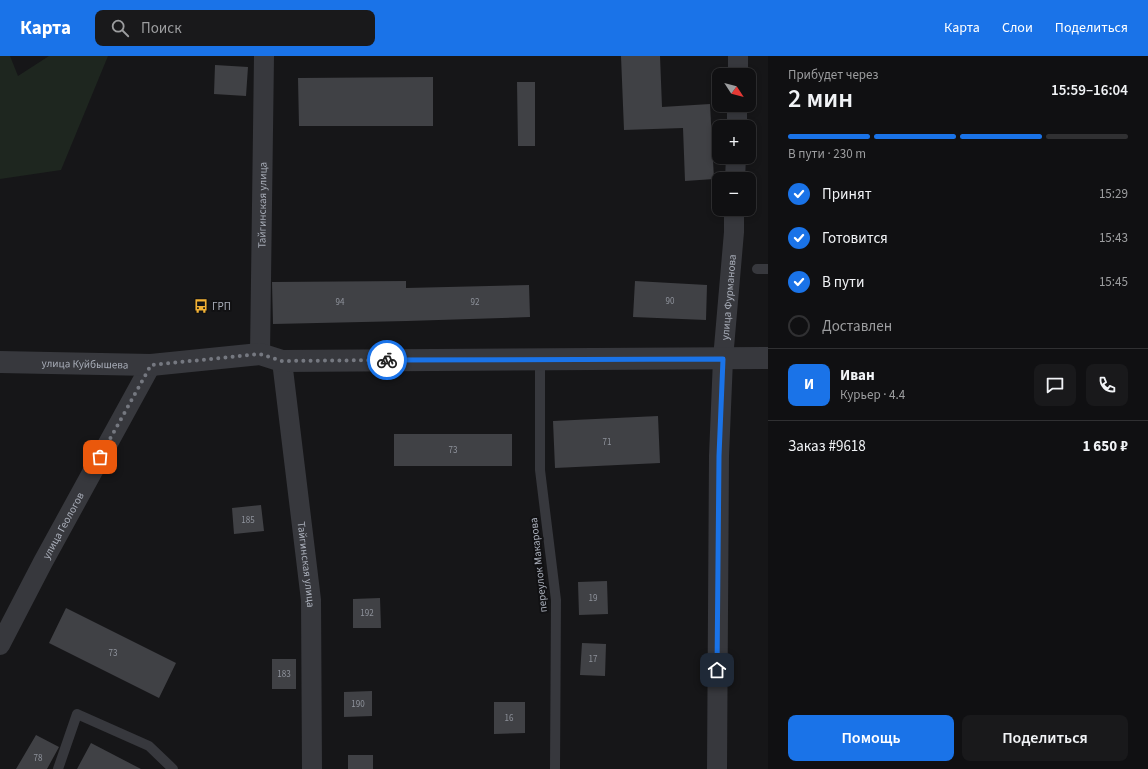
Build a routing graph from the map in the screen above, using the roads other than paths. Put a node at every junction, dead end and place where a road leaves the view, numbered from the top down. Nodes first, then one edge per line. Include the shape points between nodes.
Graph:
1 (264, 56) edge
2 (738, 56) edge
3 (738, 68) edge
4 (734, 216) edge
5 (757, 269) dead end
6 (768, 269) edge
7 (260, 354) junction
8 (768, 358) edge
9 (540, 359) junction
10 (723, 359) junction
11 (282, 361) junction
12 (0, 362) edge
13 (151, 365) junction
14 (0, 645) edge
15 (58, 769) edge
16 (173, 769) edge
17 (312, 769) edge
18 (555, 769) edge
19 (718, 769) edge

1 - 7 street, Тайгинская улица
2 - 3 street
4 - 10 street, улица Фурманова
5 - 6 lane
7 - 11 street, улица Куйбышева
7 - 13 street, улица Куйбышева
8 - 10 street, улица Куйбышева
9 - 10 street, улица Куйбышева
9 - 11 street, улица Куйбышева
9 - 18 lane, переулок Макарова via 540,470 556,600
10 - 19 street, улица Фурманова via 719,456
11 - 17 street, Тайгинская улица via 311,600
12 - 13 street, улица Куйбышева
13 - 14 street, улица Геологов via 42,562
15 - 16 lane via 77,714 149,746

